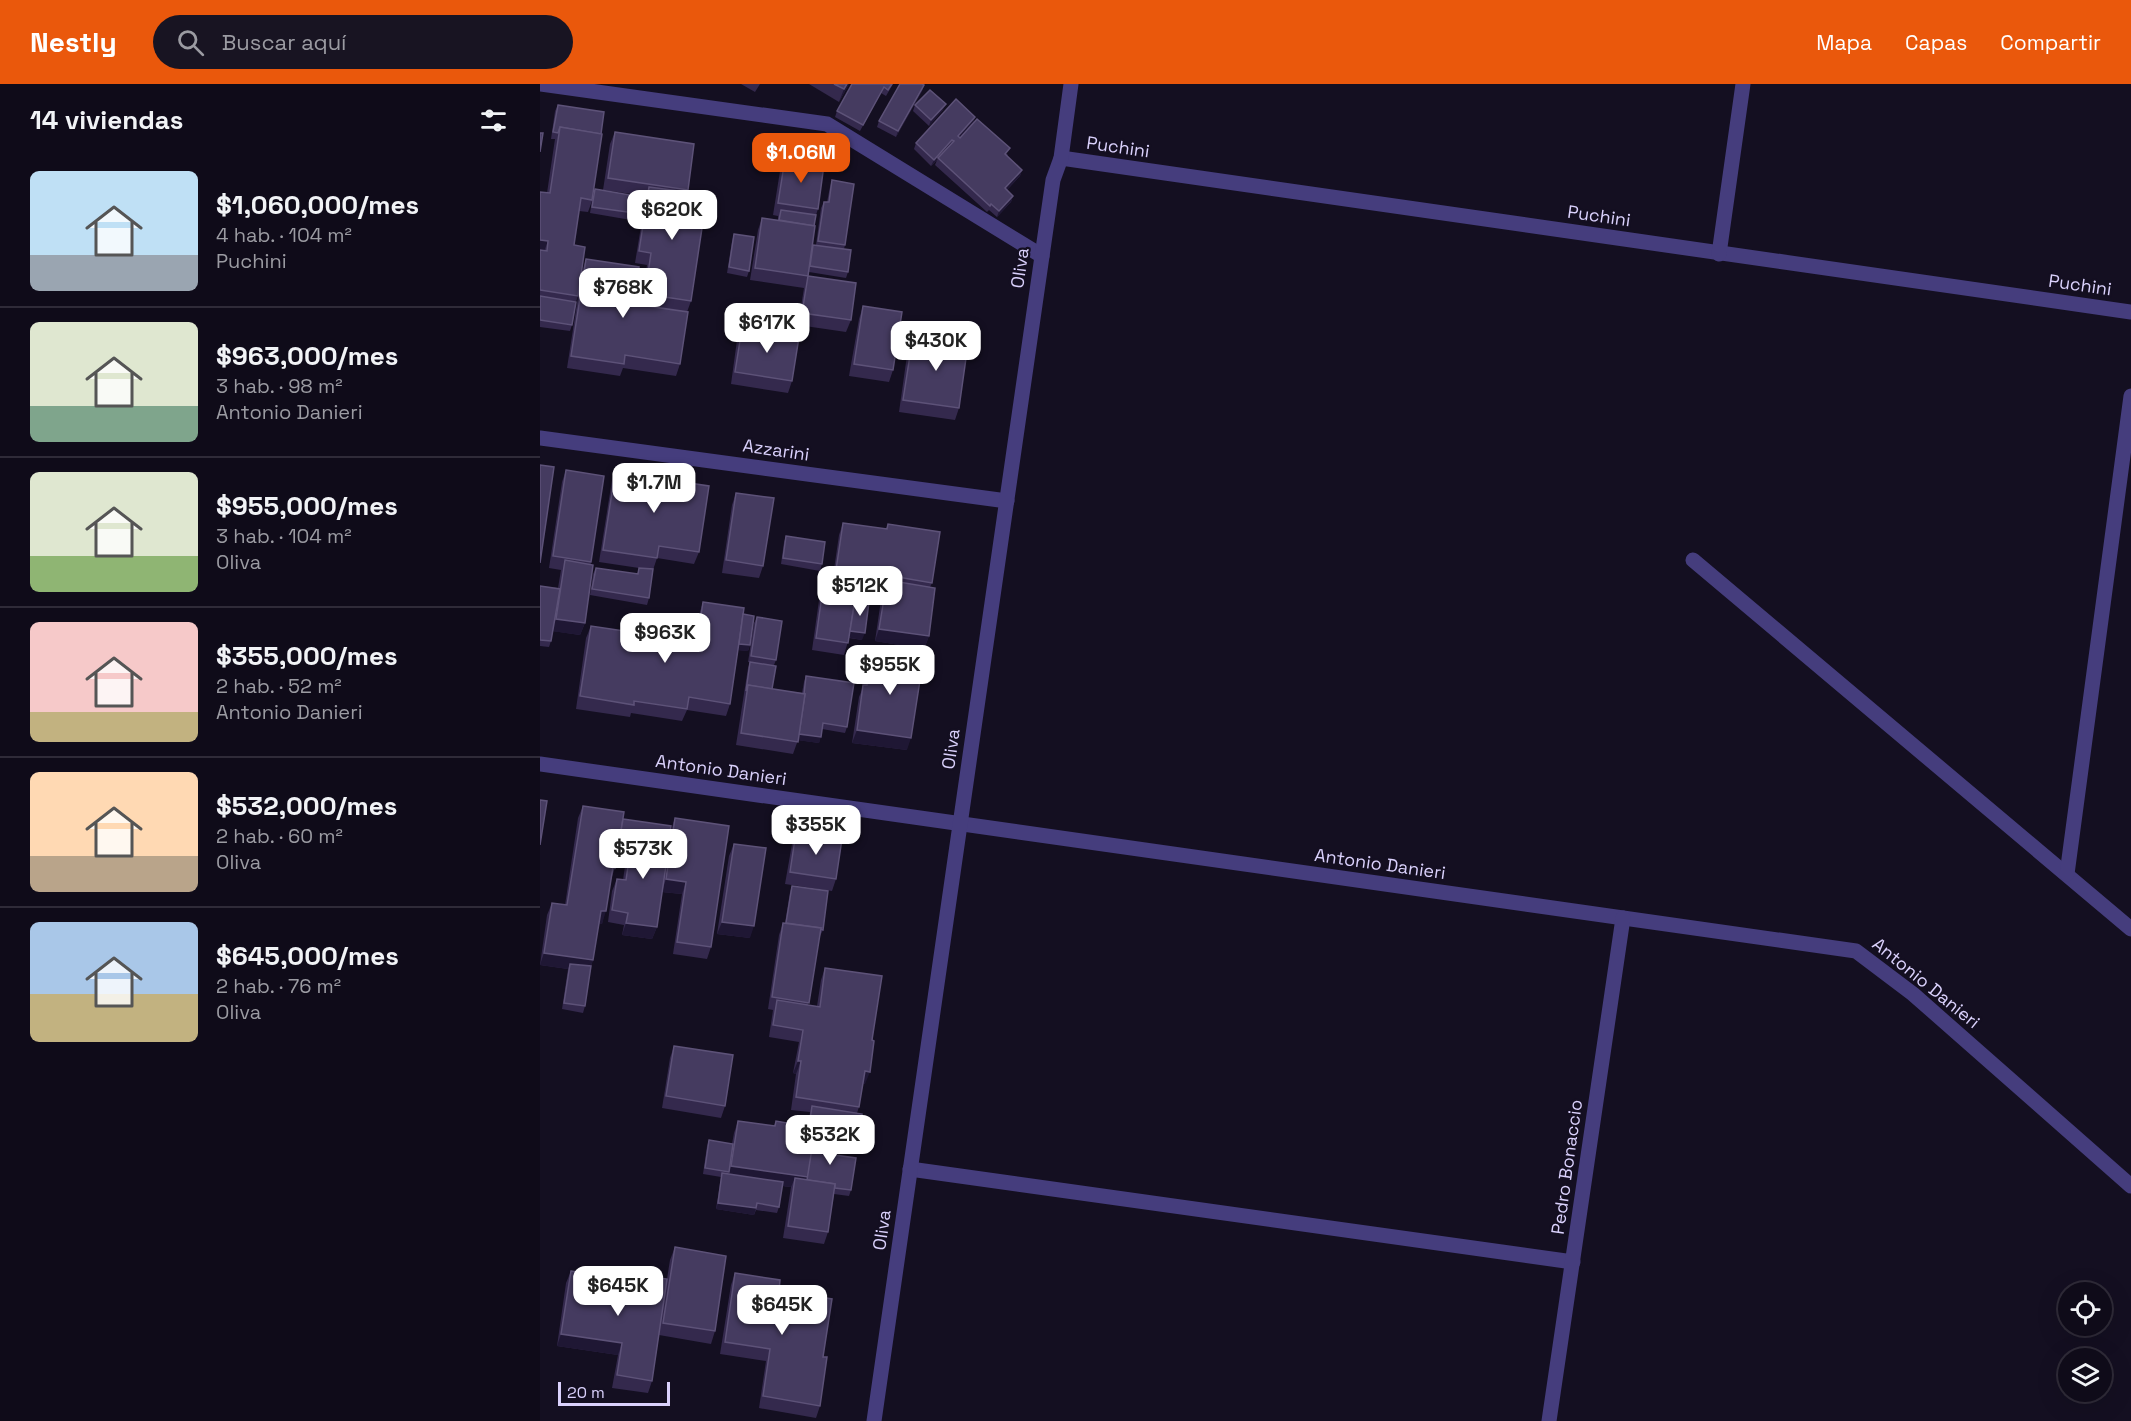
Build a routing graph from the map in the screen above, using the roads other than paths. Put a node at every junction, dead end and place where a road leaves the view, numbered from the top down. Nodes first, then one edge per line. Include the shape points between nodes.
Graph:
1 (540, 84) edge
2 (1071, 84) edge
3 (1743, 84) edge
4 (1060, 158) junction
5 (1719, 254) junction
6 (1042, 256) junction
7 (2131, 312) edge
8 (2131, 396) edge
9 (540, 438) edge
10 (1007, 501) junction
11 (1693, 560) dead end
12 (540, 764) edge
13 (960, 824) junction
14 (2067, 874) junction
15 (1623, 918) junction
16 (2131, 928) edge
17 (910, 1168) junction
18 (2131, 1186) edge
19 (1573, 1262) junction
20 (874, 1421) edge
21 (1550, 1421) edge

1 - 6 street via 827,124
2 - 4 street, Oliva
3 - 5 street
4 - 5 street, Puchini
4 - 6 street, Oliva
5 - 7 street, Puchini
6 - 10 street, Oliva
8 - 14 street
9 - 10 street, Azzarini
10 - 13 street, Oliva
11 - 14 street
12 - 13 street, Antonio Danieri
13 - 15 street, Antonio Danieri
13 - 17 street, Oliva
14 - 16 street
15 - 18 street, Antonio Danieri via 1856,951 1913,994
15 - 19 street, Pedro Bonaccio
17 - 19 street
17 - 20 street, Oliva
19 - 21 street, Pedro Bonaccio

